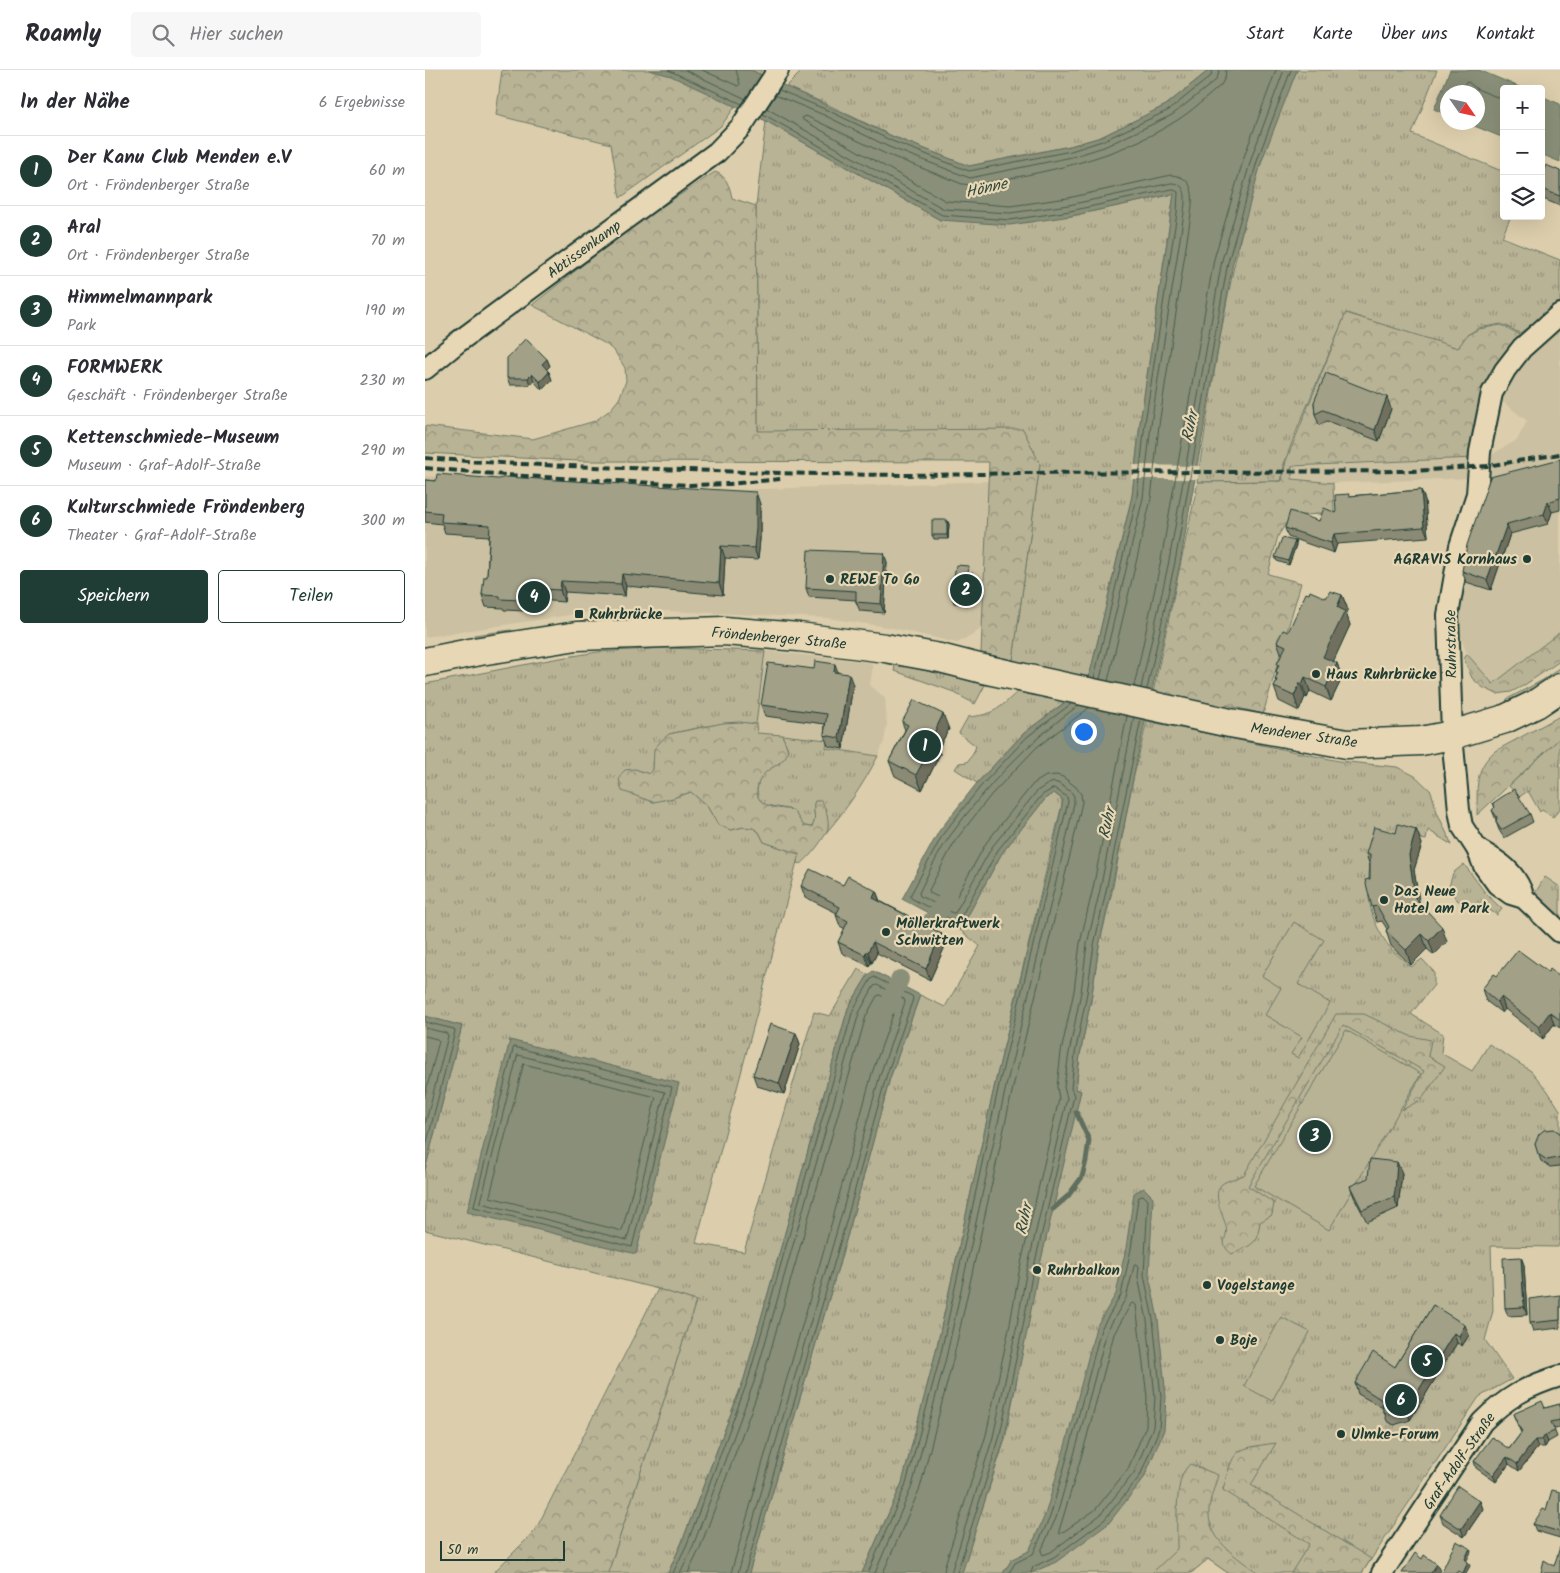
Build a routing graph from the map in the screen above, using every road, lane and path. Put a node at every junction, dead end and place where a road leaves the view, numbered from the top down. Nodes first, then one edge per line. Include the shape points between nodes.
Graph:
1 (776, 73) edge
2 (1560, 314) edge
3 (425, 369) edge
4 (425, 662) edge
5 (1560, 688) edge
6 (1130, 700) joint
7 (1452, 735) junction
8 (1560, 932) edge
9 (1560, 1376) edge
10 (1382, 1573) edge

1 - 3 street, Abtissenkamp via 745,122 717,152
2 - 7 street, Ruhrstraße via 1523,348 1492,393 1479,452 1477,494 1460,546 1448,615
4 - 6 main road, Fröndenberger Straße via 577,636 724,631 799,637 940,658
5 - 7 main road, Mendener Straße via 1505,719
6 - 7 main road, Mendener Straße via 1249,727 1347,744 1421,741
7 - 8 street, Ruhrstraße via 1462,826 1477,849 1511,873 1520,884 1524,898
9 - 10 street, Graf-Adolf-Straße via 1518,1392 1483,1422

